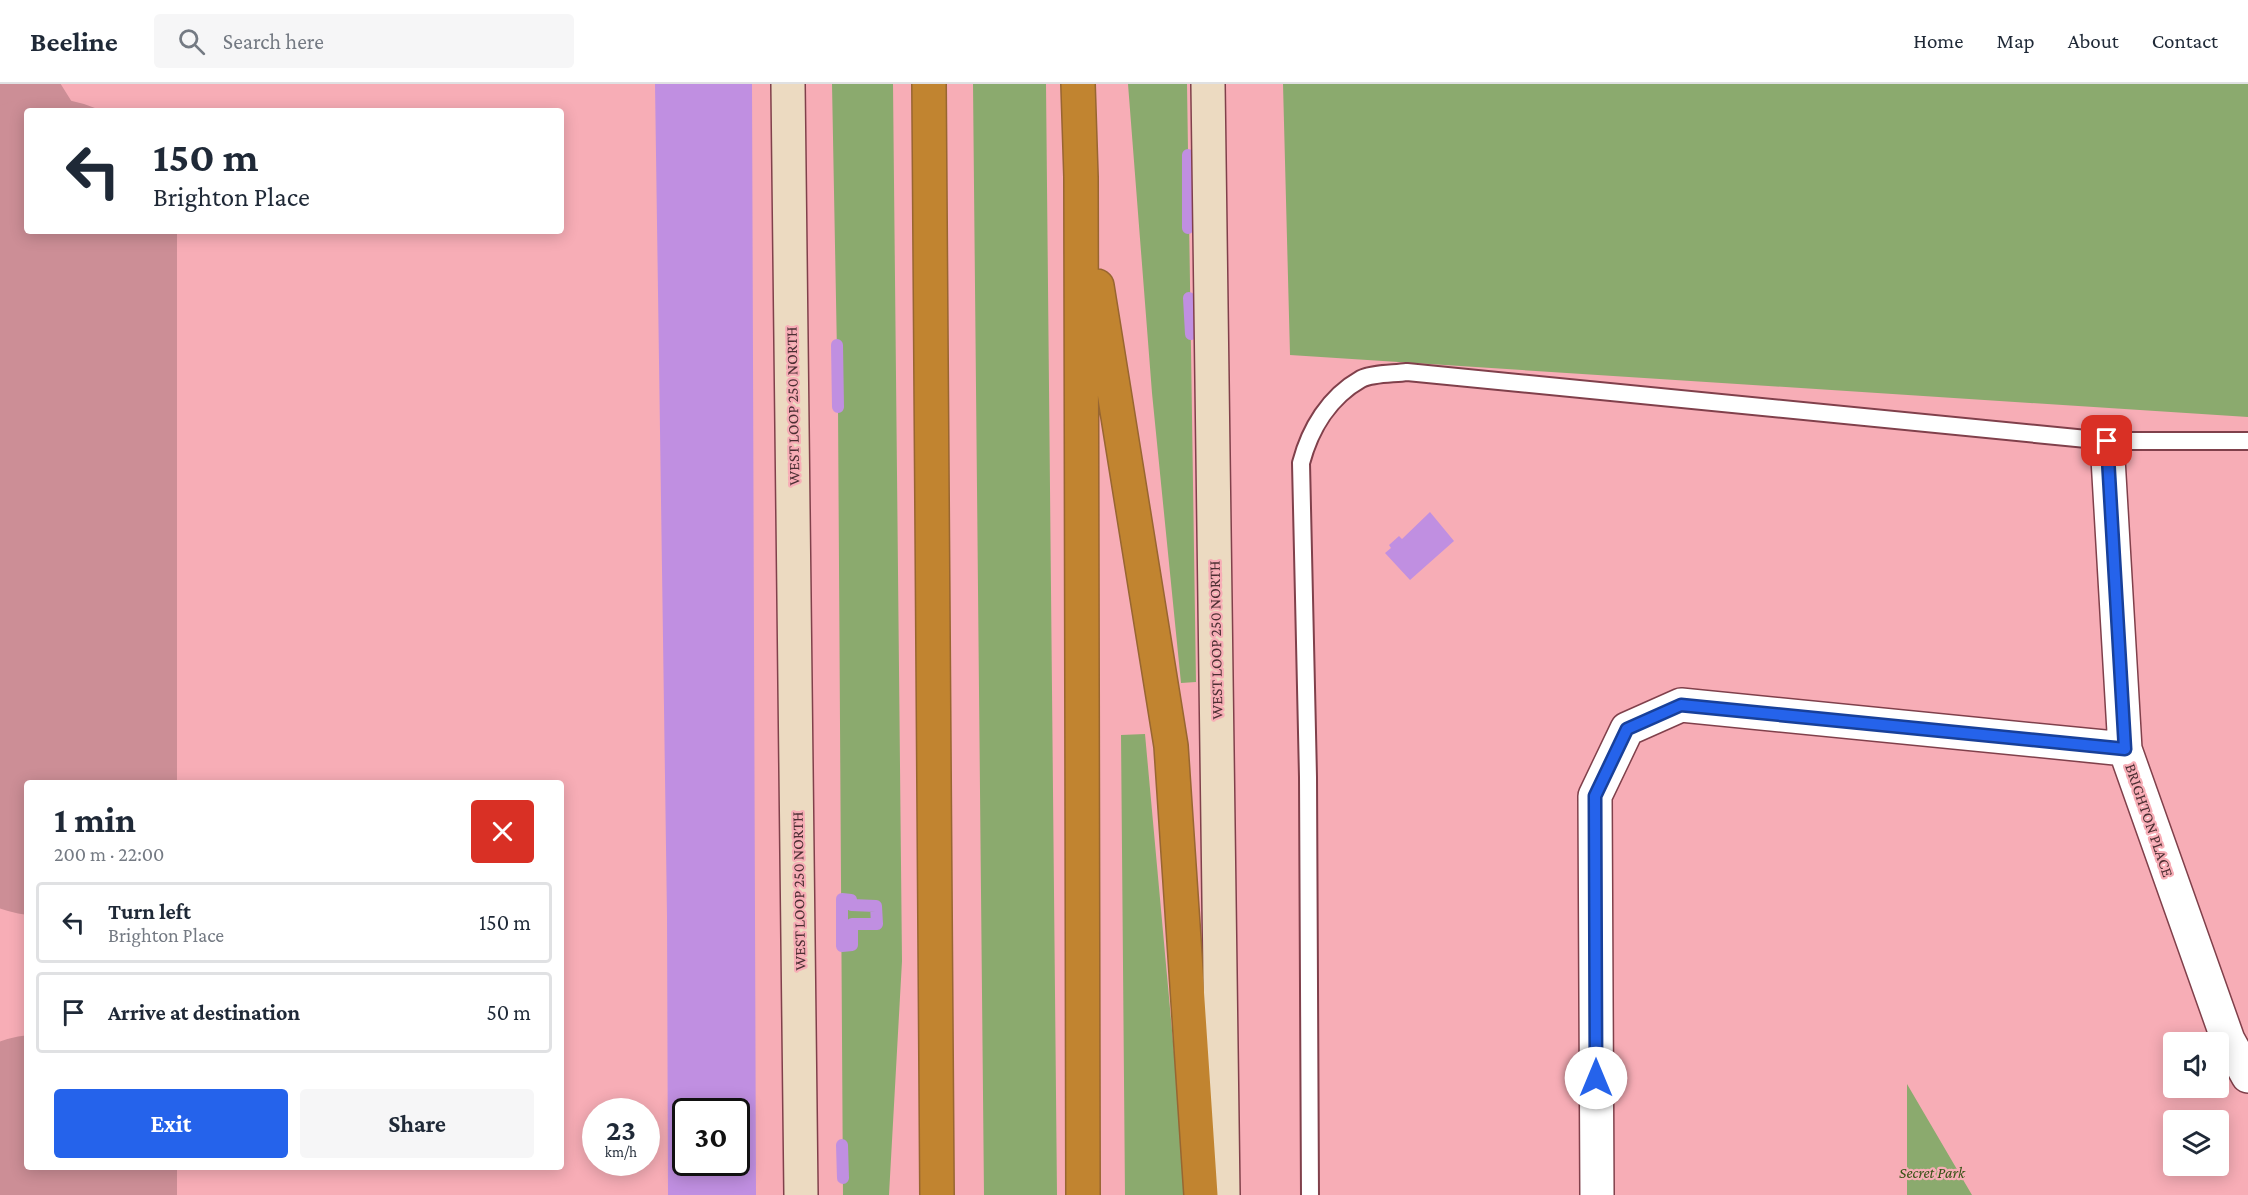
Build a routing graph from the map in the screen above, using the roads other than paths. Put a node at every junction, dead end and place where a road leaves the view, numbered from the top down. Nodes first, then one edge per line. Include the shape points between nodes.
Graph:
1 (788, 84) edge
2 (929, 84) edge
3 (1078, 84) edge
4 (1208, 84) edge
5 (1081, 177) junction
6 (2107, 441) junction
7 (2248, 441) edge
8 (2125, 749) junction
9 (935, 931) junction
10 (2248, 1076) edge
11 (801, 1195) edge
12 (921, 1195) edge
13 (937, 1195) edge
14 (1083, 1195) edge
15 (1201, 1195) edge
16 (1223, 1195) edge
17 (1310, 1195) edge
18 (1597, 1195) edge

1 - 11 main road, WEST LOOP 250 NORTH
2 - 9 highway
3 - 5 highway
4 - 16 main road, WEST LOOP 250 NORTH
5 - 14 highway
5 - 15 highway via 1172,746
6 - 7 lane
6 - 8 street, BRIGHTON PLACE
6 - 17 lane via 1407,372 1363,378 1326,408 1307,440 1301,463 1308,777
8 - 10 street, BRIGHTON PLACE via 2228,1040
8 - 18 street via 1681,705 1627,729 1595,796
9 - 12 highway
9 - 13 highway

